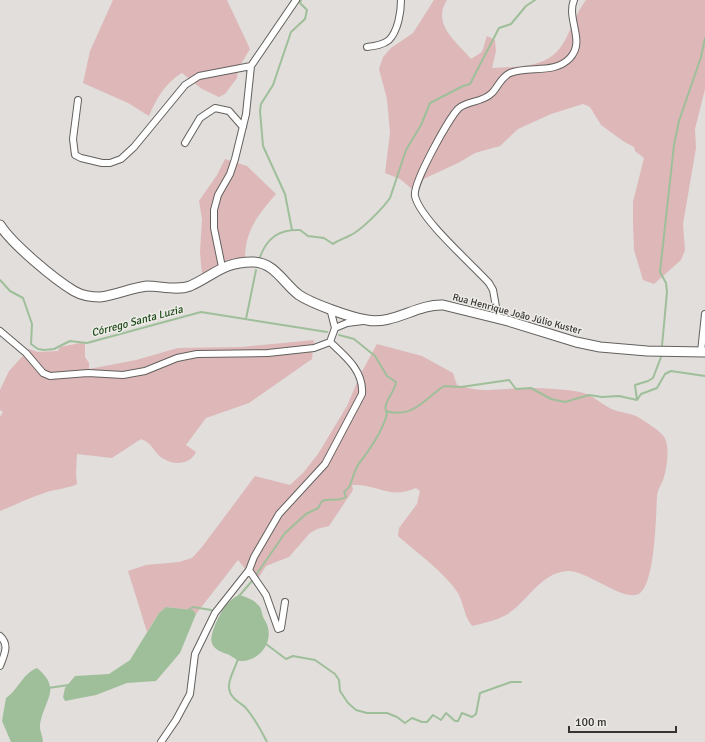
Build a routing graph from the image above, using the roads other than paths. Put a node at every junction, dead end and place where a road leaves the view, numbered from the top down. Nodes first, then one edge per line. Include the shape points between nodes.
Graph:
1 (296, 0) edge
2 (401, 0) edge
3 (574, 0) edge
4 (367, 47) dead end
5 (250, 66) junction
6 (78, 100) dead end
7 (243, 127) junction
8 (185, 143) dead end
9 (0, 225) edge
10 (222, 267) junction
11 (330, 308) junction
12 (705, 314) edge
13 (498, 318) junction
14 (367, 321) junction
15 (335, 328) junction
16 (0, 331) edge
17 (330, 342) junction
18 (703, 352) edge
19 (249, 570) junction
20 (285, 602) dead end
21 (0, 636) edge
22 (0, 666) edge
23 (160, 742) edge

1 - 5 street
2 - 4 street via 394,32 389,40 380,45
3 - 13 street via 571,17 577,42 570,58 544,69 512,72 484,99 464,104 458,109 420,174 414,191 418,204 436,229 489,283 493,290
5 - 6 street via 198,76 185,85 126,155 110,163 90,161 75,155 73,139
5 - 7 street
7 - 8 street via 229,112 215,108 200,118
7 - 10 street via 230,174 218,196 214,210 214,228
9 - 10 street, Rua Henrique João Júlio Kuster via 30,257 74,291 82,294 100,296 139,287 184,287
10 - 11 street, Rua Henrique João Júlio Kuster via 245,263 263,264 274,270 299,295
11 - 14 street, Rua Henrique João Júlio Kuster
11 - 15 street
12 - 18 street
13 - 14 street, Rua Henrique João Júlio Kuster via 435,305 390,318
13 - 18 street, Rua Henrique João Júlio Kuster via 600,347
14 - 15 street via 347,323
15 - 17 street
16 - 17 street via 26,353 43,373 50,376 88,373 123,375 145,371 177,358 197,354 268,353 314,348
17 - 19 street via 358,372 362,382 362,394 325,464 279,514
19 - 20 street via 266,595 278,629 281,628
19 - 23 street via 218,607 200,641 193,662 190,694
21 - 22 street via 4,639 6,649

